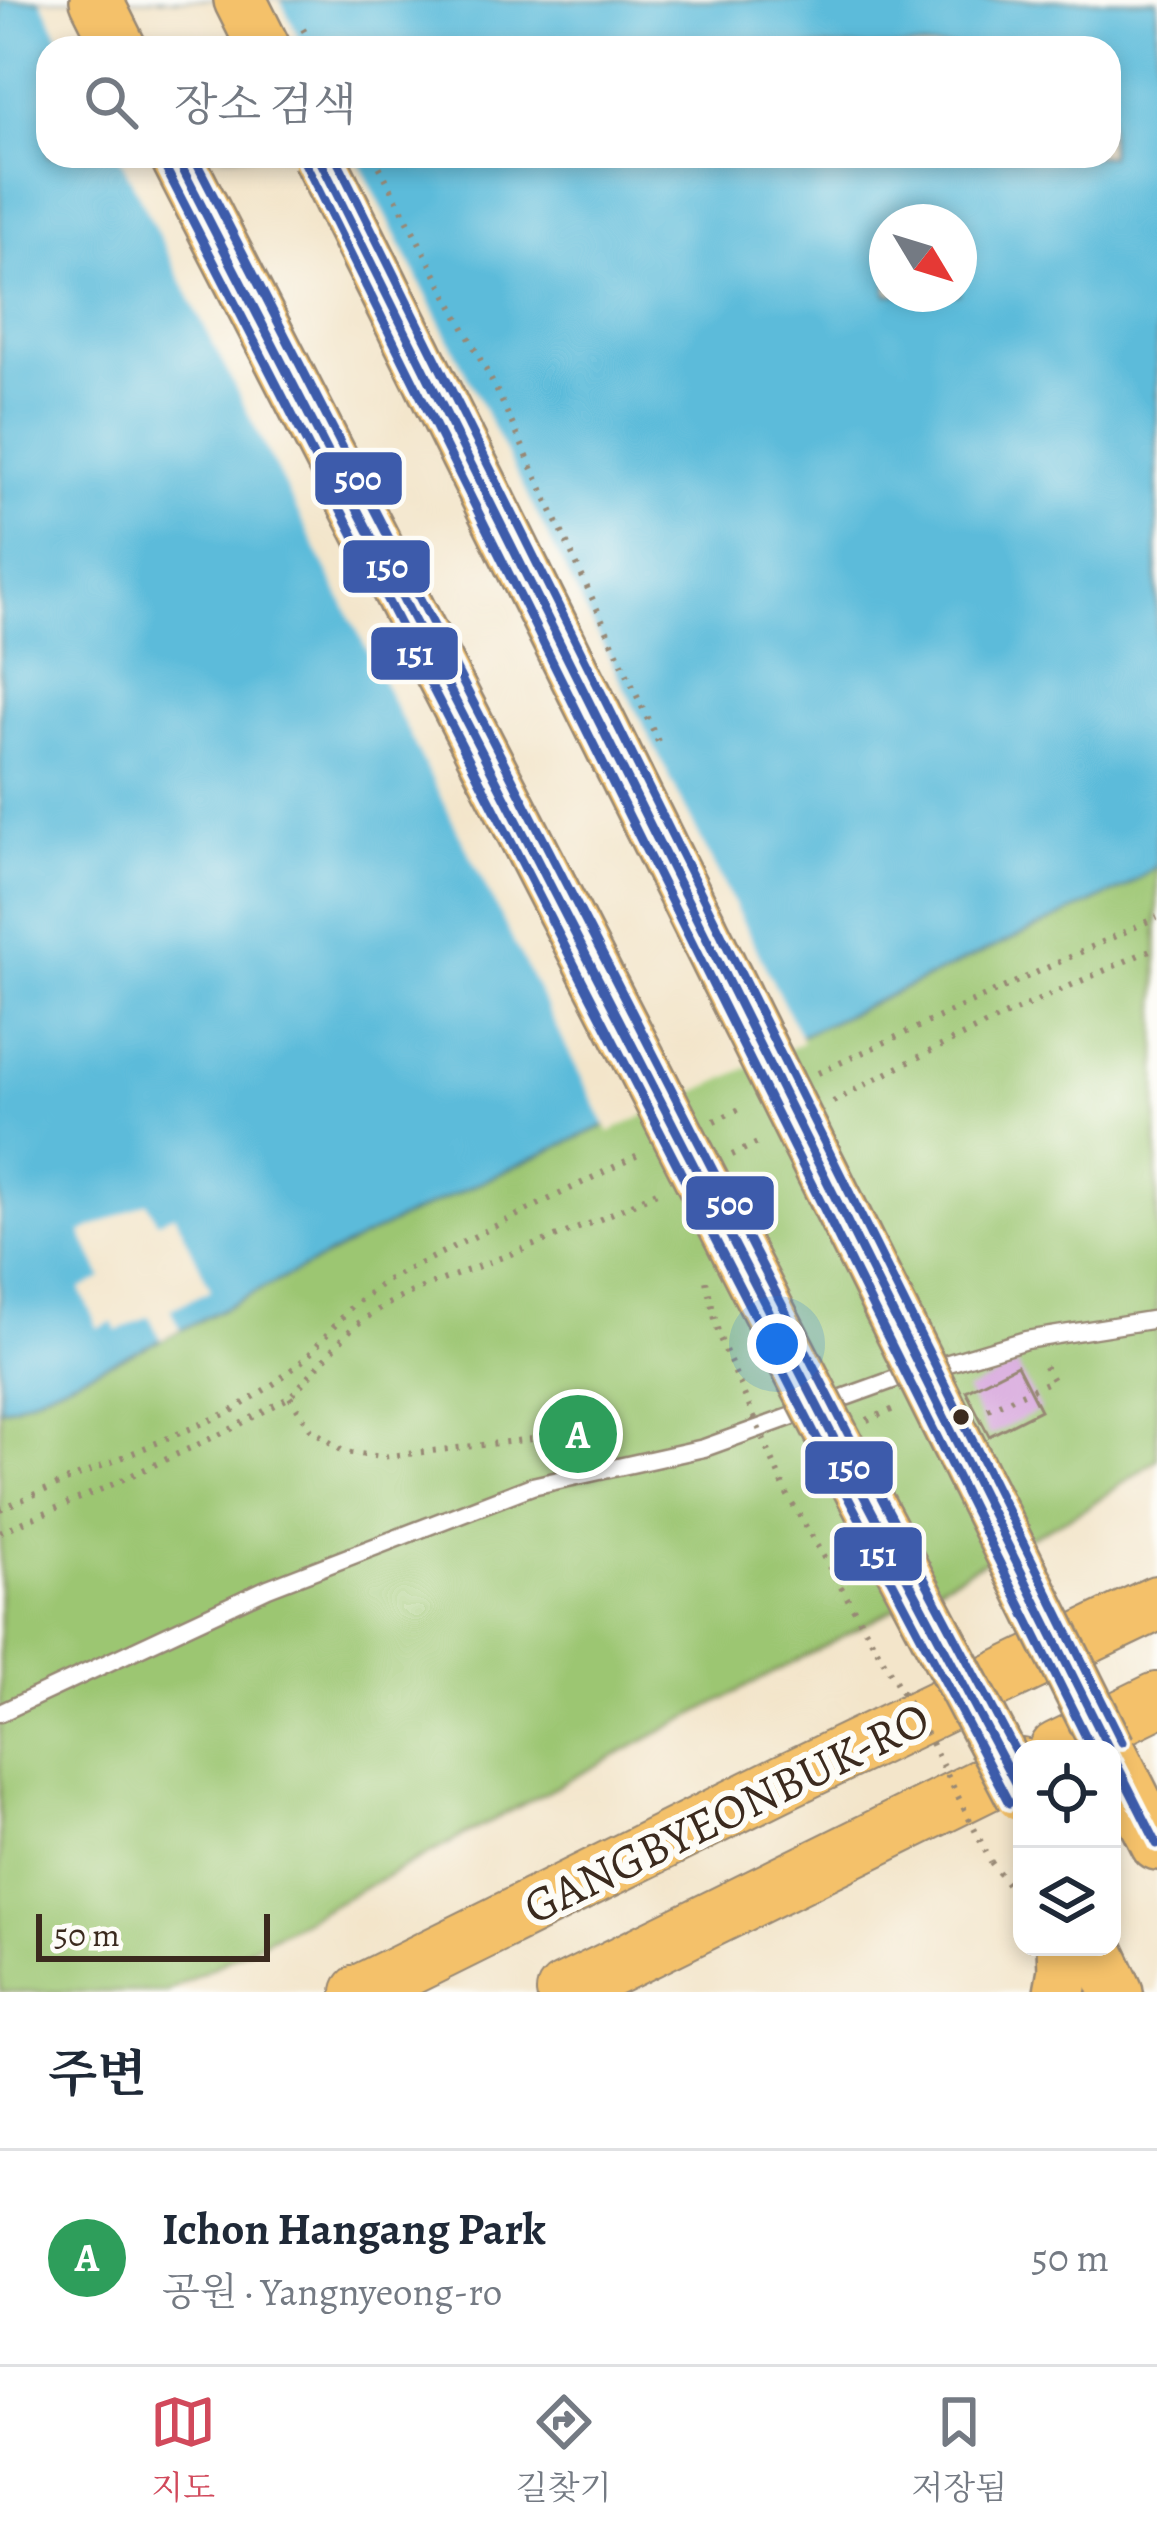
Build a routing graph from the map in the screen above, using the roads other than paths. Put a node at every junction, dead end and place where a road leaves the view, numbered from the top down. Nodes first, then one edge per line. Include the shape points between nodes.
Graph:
1 (95, 0) edge
2 (240, 0) edge
3 (114, 36) edge
4 (258, 36) edge
5 (182, 168) edge
6 (324, 168) edge
7 (1157, 1319) edge
8 (1157, 1604) edge
9 (1157, 1700) edge
10 (0, 1712) edge
11 (1075, 1740) edge
12 (1013, 1771) edge
13 (1126, 1775) edge
14 (1013, 1779) edge
15 (1157, 1844) edge
16 (1063, 1956) edge
17 (1100, 1956) edge
18 (639, 1971) edge
19 (360, 1992) edge
20 (564, 1992) edge
21 (1060, 1992) edge
22 (1117, 1992) edge

1 - 3 main road
2 - 4 main road
5 - 14 main road, bridge
6 - 13 main road, bridge
7 - 10 lane via 1025,1340 704,1448 532,1486 268,1588
8 - 19 highway, GANGBYEONBUK-RO
9 - 11 highway
12 - 18 highway, GANGBYEONBUK-RO
13 - 15 main road
16 - 21 main road
17 - 22 main road
18 - 20 highway, GANGBYEONBUK-RO

